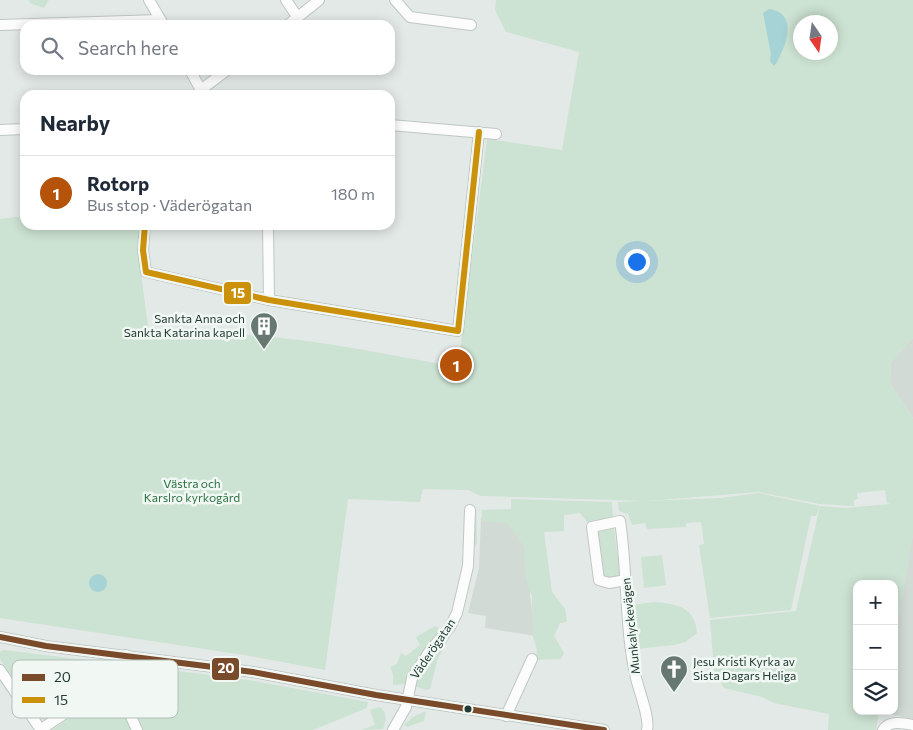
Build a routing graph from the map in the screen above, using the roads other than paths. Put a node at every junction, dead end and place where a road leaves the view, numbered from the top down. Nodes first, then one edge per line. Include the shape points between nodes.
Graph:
1 (148, 0) edge
2 (286, 0) edge
3 (318, 0) edge
4 (395, 0) edge
5 (298, 18) junction
6 (160, 20) edge
7 (295, 20) edge
8 (0, 25) edge
9 (20, 25) edge
10 (471, 25) dead end
11 (193, 75) edge
12 (222, 75) edge
13 (202, 90) edge
14 (205, 90) edge
15 (395, 125) edge
16 (20, 129) edge
17 (0, 130) edge
18 (479, 132) junction
19 (496, 134) dead end
20 (145, 230) edge
21 (268, 230) edge
22 (269, 300) junction
23 (470, 510) dead end
24 (626, 580) junction
25 (0, 637) edge
26 (126, 656) junction
27 (532, 659) dead end
28 (125, 660) edge
29 (158, 660) edge
30 (178, 663) edge
31 (0, 670) edge
32 (12, 688) edge
33 (408, 700) junction
34 (506, 716) junction
35 (33, 718) edge
36 (59, 718) edge
37 (132, 718) edge
38 (913, 725) edge
39 (41, 730) edge
40 (137, 730) edge
41 (393, 730) edge
42 (604, 730) edge
43 (647, 730) edge
44 (883, 730) edge

1 - 6 street
2 - 5 street
3 - 5 street
4 - 10 street via 410,17
5 - 7 street
8 - 9 street
11 - 13 street
12 - 14 street
15 - 18 street
16 - 17 street
18 - 19 street
18 - 22 street via 458,331
20 - 22 street via 146,272
21 - 22 street
23 - 33 street, Väderögatan via 468,566 462,599 450,627 412,678
24 - 24 street, Munkalyckevägen via 620,521 592,527 600,582
24 - 43 street, Munkalyckevägen via 633,660
25 - 26 street
26 - 28 street
26 - 29 street
27 - 34 street
30 - 33 street via 253,672
31 - 32 street
33 - 34 street
33 - 41 street, Väderögatan
34 - 42 street
35 - 39 street
36 - 39 street
37 - 40 street
38 - 44 street via 894,723 886,725

